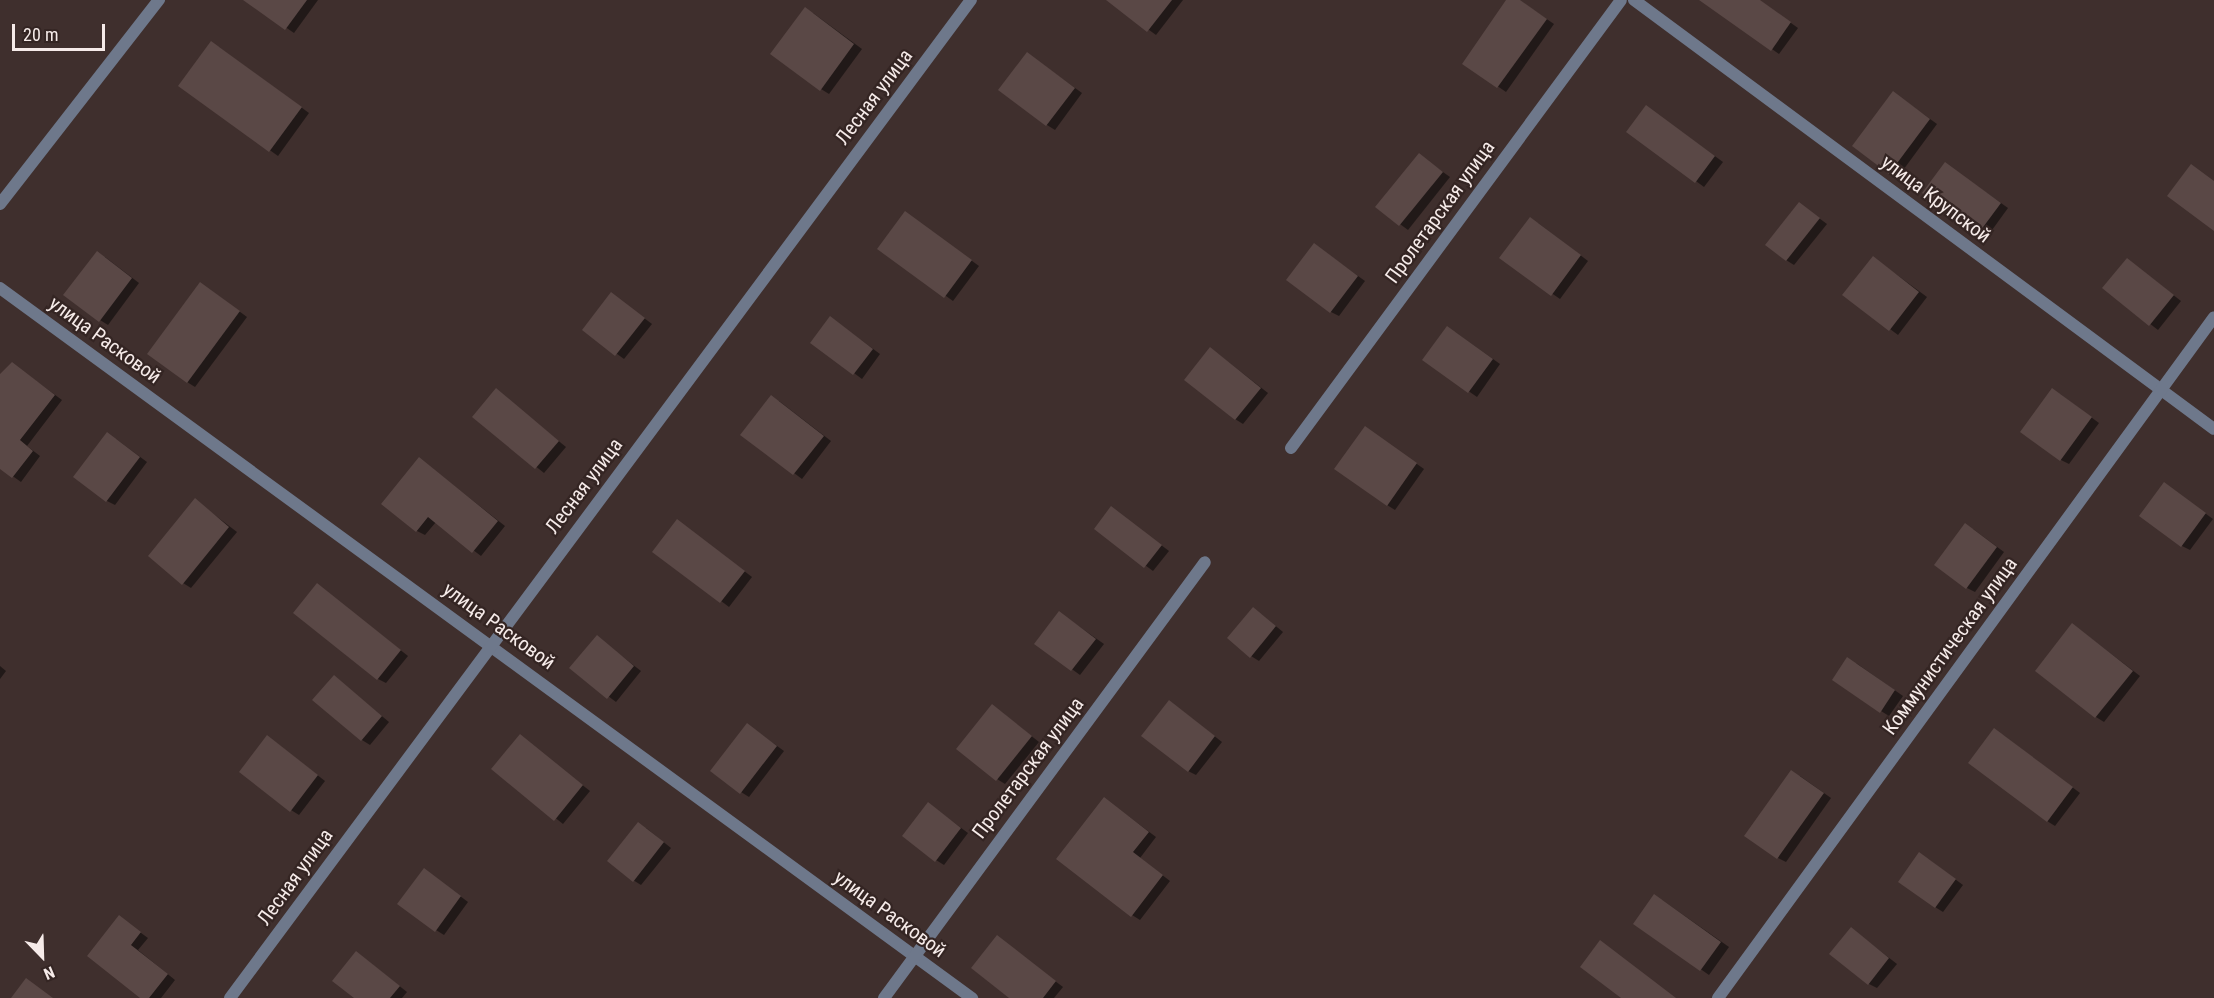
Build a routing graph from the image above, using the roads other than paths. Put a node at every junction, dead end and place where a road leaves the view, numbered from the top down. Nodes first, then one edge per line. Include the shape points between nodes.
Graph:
1 (159, 0) edge
2 (971, 0) edge
3 (1621, 0) edge
4 (1634, 0) edge
5 (0, 204) edge
6 (0, 288) edge
7 (2214, 317) edge
8 (2160, 389) junction
9 (2214, 429) edge
10 (1291, 448) dead end
11 (1205, 562) dead end
12 (491, 644) junction
13 (913, 955) junction
14 (230, 998) edge
15 (884, 998) edge
16 (972, 998) edge
17 (1718, 998) edge

1 - 5 street
2 - 12 street, Лесная улица
3 - 10 street, Пролетарская улица
4 - 8 street, улица Крупской
6 - 12 street, улица Расковой
7 - 8 street, Коммунистическая улица
8 - 9 street, улица Крупской
8 - 17 street, Коммунистическая улица
11 - 13 street, Пролетарская улица
12 - 13 street, улица Расковой
12 - 14 street, Лесная улица
13 - 15 street, Пролетарская улица
13 - 16 street, улица Расковой

